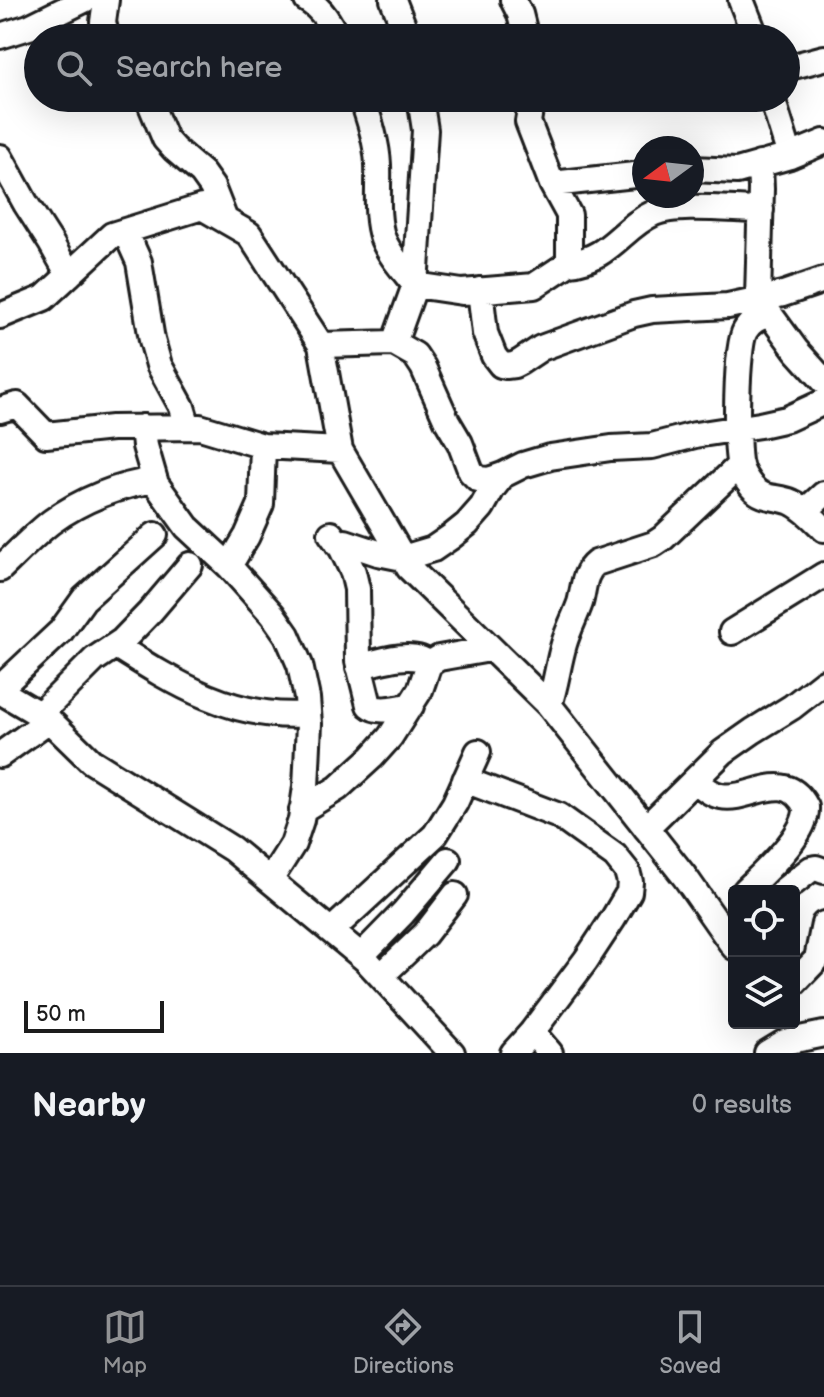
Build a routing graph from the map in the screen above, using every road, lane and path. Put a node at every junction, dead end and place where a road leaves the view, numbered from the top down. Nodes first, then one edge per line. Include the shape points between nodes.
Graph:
1 (84, 0) edge
2 (106, 0) edge
3 (307, 0) edge
4 (393, 0) edge
5 (513, 0) edge
6 (741, 0) edge
7 (749, 0) edge
8 (35, 24) edge
9 (104, 24) edge
10 (331, 24) edge
11 (402, 24) edge
12 (522, 24) edge
13 (745, 24) edge
14 (24, 29) edge
15 (0, 36) edge
16 (824, 58) edge
17 (800, 64) edge
18 (154, 112) edge
19 (366, 112) edge
20 (422, 112) edge
21 (530, 112) edge
22 (776, 112) edge
23 (824, 142) edge
24 (790, 156) junction
25 (0, 157) edge
26 (760, 164) junction
27 (704, 170) edge
28 (632, 175) edge
29 (552, 184) junction
30 (761, 210) junction
31 (225, 220) junction
32 (125, 231) junction
33 (569, 263) junction
34 (69, 275) junction
35 (824, 280) edge
36 (415, 285) junction
37 (480, 290) junction
38 (764, 306) junction
39 (0, 316) edge
40 (394, 343) junction
41 (321, 345) junction
42 (824, 381) edge
43 (824, 402) edge
44 (0, 410) edge
45 (143, 427) junction
46 (188, 427) junction
47 (738, 428) junction
48 (263, 446) junction
49 (340, 450) junction
50 (740, 465) junction
51 (503, 475) junction
52 (155, 480) junction
53 (824, 494) edge
54 (805, 511) junction
55 (824, 529) edge
56 (155, 535) dead end
57 (403, 558) junction
58 (190, 565) dead end
59 (229, 566) junction
60 (0, 569) edge
61 (824, 575) edge
62 (732, 632) dead end
63 (116, 646) junction
64 (490, 649) junction
65 (429, 664) junction
66 (359, 667) junction
67 (824, 682) edge
68 (0, 689) edge
69 (549, 705) junction
70 (411, 706) junction
71 (308, 714) junction
72 (45, 717) junction
73 (478, 752) dead end
74 (0, 755) edge
75 (465, 780) junction
76 (695, 780) junction
77 (302, 810) junction
78 (646, 828) junction
79 (448, 860) dead end
80 (824, 871) edge
81 (270, 880) junction
82 (751, 885) edge
83 (791, 885) edge
84 (455, 895) dead end
85 (824, 924) edge
86 (331, 931) junction
87 (728, 934) edge
88 (361, 956) junction
89 (381, 976) junction
90 (800, 977) edge
91 (532, 1032) junction
92 (824, 1034) edge
93 (791, 1039) edge
94 (452, 1053) edge
95 (513, 1053) edge
96 (550, 1053) edge
97 (767, 1053) edge

1 - 8 street
2 - 9 street
3 - 10 street
4 - 11 street
5 - 12 street
6 - 7 street
6 - 13 street
14 - 15 street
16 - 17 street
18 - 31 street via 165,139 212,187
19 - 36 street via 378,161 379,224 384,241
20 - 36 street
21 - 29 street via 528,122
22 - 24 street
23 - 24 street
24 - 26 street
25 - 34 street
26 - 27 street via 737,171
26 - 30 street
28 - 29 street
29 - 33 street via 569,215
30 - 33 street via 657,211 613,245 583,262
30 - 38 street
31 - 32 street via 202,207
31 - 41 street via 249,234
32 - 34 street via 112,235
32 - 46 street via 139,262 159,365
33 - 37 street via 534,286
34 - 39 street via 44,298
35 - 38 street
36 - 37 street
36 - 40 street
37 - 38 street via 485,333 494,356 506,366 634,314
38 - 42 street
38 - 47 street via 743,335
40 - 41 street
40 - 51 street via 415,355 423,367 471,472 478,479
41 - 49 street
43 - 47 street via 787,419
44 - 45 street via 17,405 46,435
45 - 46 street
45 - 52 street
46 - 48 street
47 - 50 street
47 - 51 street via 652,446 550,457
48 - 49 street
48 - 59 street via 261,504
49 - 57 street
50 - 54 street via 759,494
50 - 69 street via 663,538 591,567
51 - 57 street via 467,524 433,549
52 - 59 street via 187,527
52 - 60 street via 90,500 53,521
53 - 54 street
54 - 55 street
56 - 68 street via 84,599 61,631
57 - 64 street
57 - 66 street via 334,539 357,589
58 - 63 street
59 - 71 street via 287,635 302,673
61 - 62 street
63 - 71 street via 176,683 216,700 279,716
63 - 72 street via 95,659
64 - 65 street
64 - 69 street
65 - 66 street via 414,657
65 - 70 street
66 - 70 street via 371,708
67 - 76 street via 723,752
68 - 72 street
69 - 78 street
70 - 77 street via 358,771
71 - 77 street
72 - 74 street
72 - 81 street via 91,761 232,849
73 - 75 street
75 - 86 street via 435,835
75 - 91 street via 559,816 615,856 629,878 629,892 613,919
76 - 78 street
76 - 82 street via 724,797 779,787 797,795 806,807 796,834
77 - 81 street via 293,844
78 - 87 street
79 - 88 street
80 - 83 street via 811,869
81 - 86 street
84 - 89 street via 425,934
85 - 90 street via 817,959
86 - 88 street
88 - 89 street
89 - 94 street
91 - 95 street
91 - 96 street
92 - 93 street
93 - 97 street

